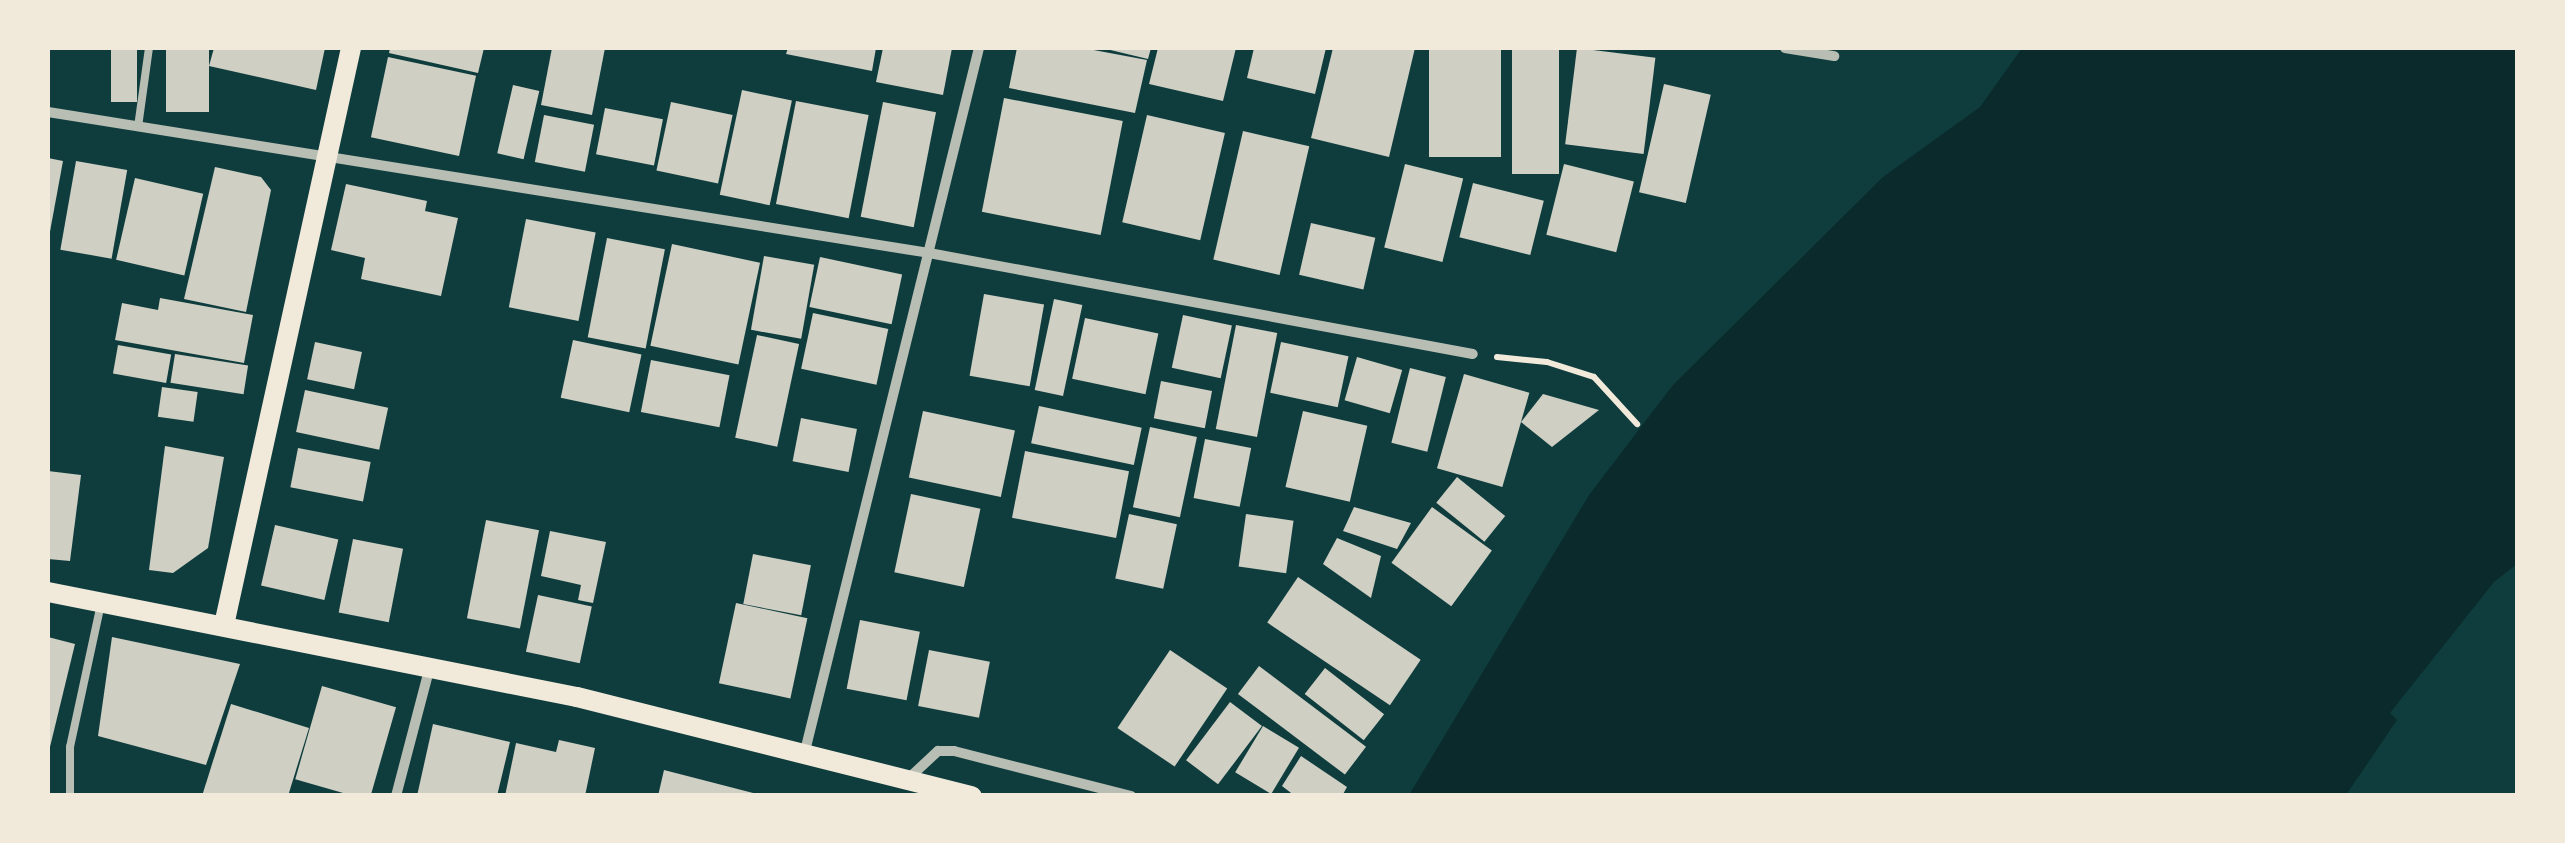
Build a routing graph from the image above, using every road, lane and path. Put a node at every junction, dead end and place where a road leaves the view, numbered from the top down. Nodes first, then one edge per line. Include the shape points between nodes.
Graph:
1 (149, 48) edge
2 (351, 48) edge
3 (980, 48) edge
4 (1785, 48) edge
5 (1834, 56) dead end
6 (48, 112) edge
7 (138, 128) junction
8 (322, 158) junction
9 (929, 254) junction
10 (1472, 354) joint
11 (1638, 424) dead end
12 (48, 592) edge
13 (102, 599) junction
14 (224, 625) junction
15 (430, 665) junction
16 (805, 750) junction
17 (909, 778) junction
18 (70, 796) edge
19 (396, 796) edge
20 (972, 796) edge
21 (1131, 796) edge

1 - 7 lane
2 - 8 main road
3 - 9 street
4 - 5 street
6 - 7 street
7 - 8 street
8 - 9 street
8 - 14 main road
9 - 10 street
9 - 16 street
10 - 11 path via 1547,362 1594,377
12 - 13 main road
13 - 14 main road
13 - 18 lane via 70,747
14 - 15 main road
15 - 16 main road
15 - 19 street
16 - 17 main road
17 - 20 main road
17 - 21 street via 938,751 954,751

